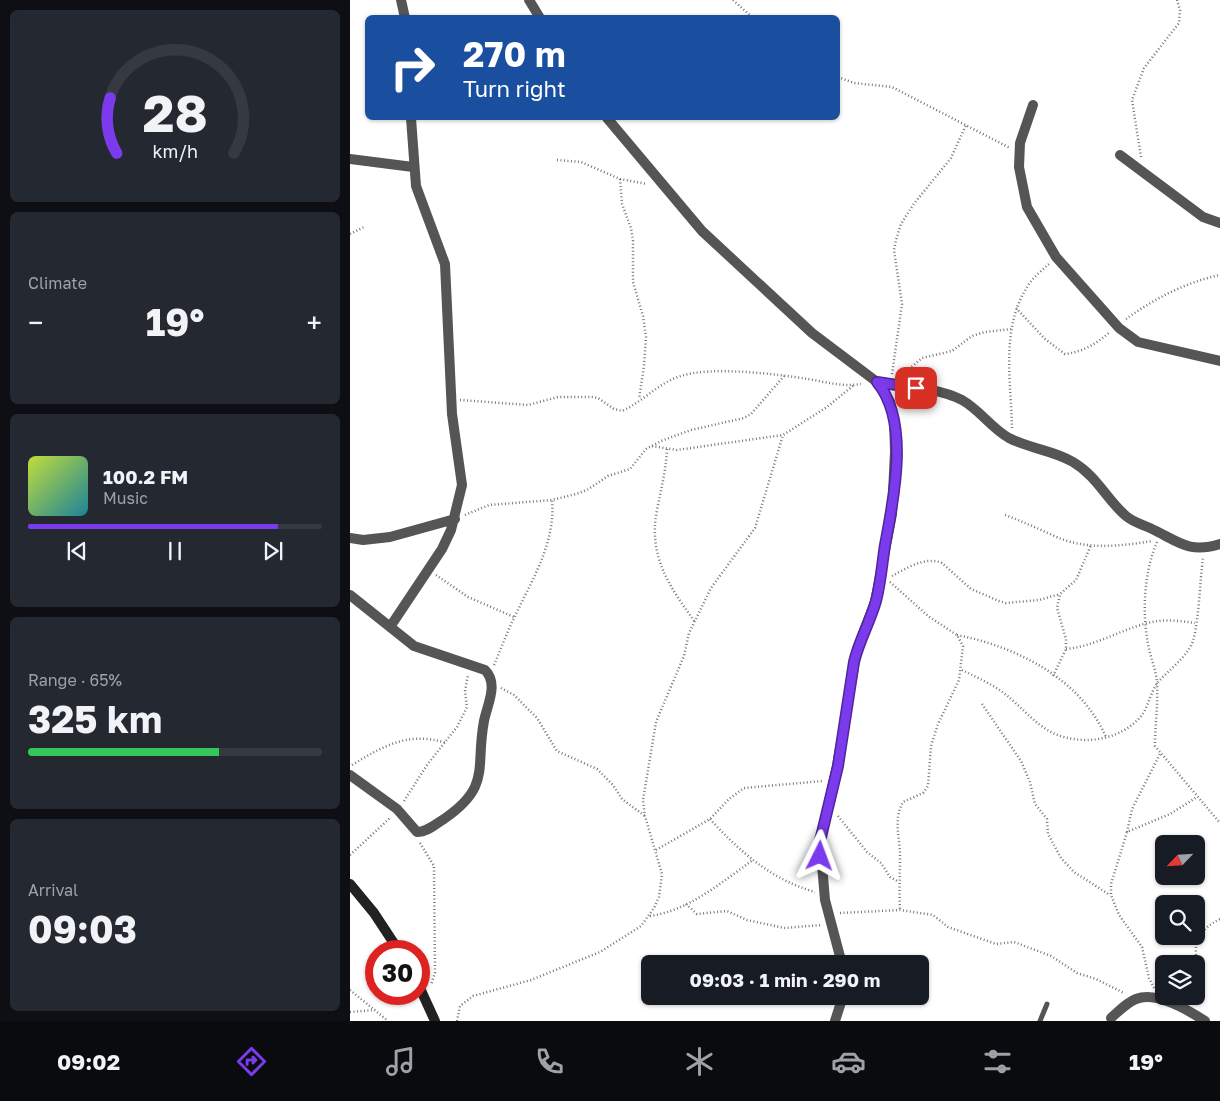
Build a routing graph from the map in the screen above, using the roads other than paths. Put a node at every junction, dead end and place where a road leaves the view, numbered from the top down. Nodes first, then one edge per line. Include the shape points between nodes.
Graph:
1 (400, 0) edge
2 (529, 0) edge
3 (404, 15) edge
4 (538, 15) edge
5 (1033, 105) dead end
6 (411, 120) edge
7 (609, 120) edge
8 (1120, 155) dead end
9 (350, 159) edge
10 (413, 166) junction
11 (1220, 223) edge
12 (1220, 361) edge
13 (877, 382) junction
14 (454, 519) junction
15 (350, 538) edge
16 (1220, 544) edge
17 (350, 595) edge
18 (390, 627) junction
19 (350, 775) edge
20 (350, 884) edge
21 (392, 940) edge
22 (840, 955) edge
23 (1047, 1004) dead end
24 (428, 1005) edge
25 (840, 1005) edge
26 (1111, 1018) dead end
27 (435, 1021) edge
28 (835, 1021) edge
29 (1040, 1021) edge
30 (1205, 1021) edge

1 - 3 street
2 - 4 street
5 - 12 street via 1019,153 1027,207 1056,257 1116,326 1138,342
6 - 10 street
7 - 13 street via 702,231 830,348
8 - 11 street via 1203,217
9 - 10 street
10 - 14 street via 418,194 445,264 451,399 462,485
13 - 16 street via 930,388 962,400 1012,440 1048,450 1073,462 1093,477 1125,515 1191,548 1204,549
13 - 22 street via 890,402 894,420 894,497 876,602 855,657 820,841 824,895
14 - 15 street via 390,536 363,540
14 - 18 street via 442,549
17 - 18 street
18 - 19 street via 414,646 485,670 491,681 484,720 481,773 478,784 455,811 433,826 416,832 397,809
20 - 21 street
23 - 29 lane
24 - 27 street
25 - 28 street
26 - 30 street via 1136,999 1156,999

